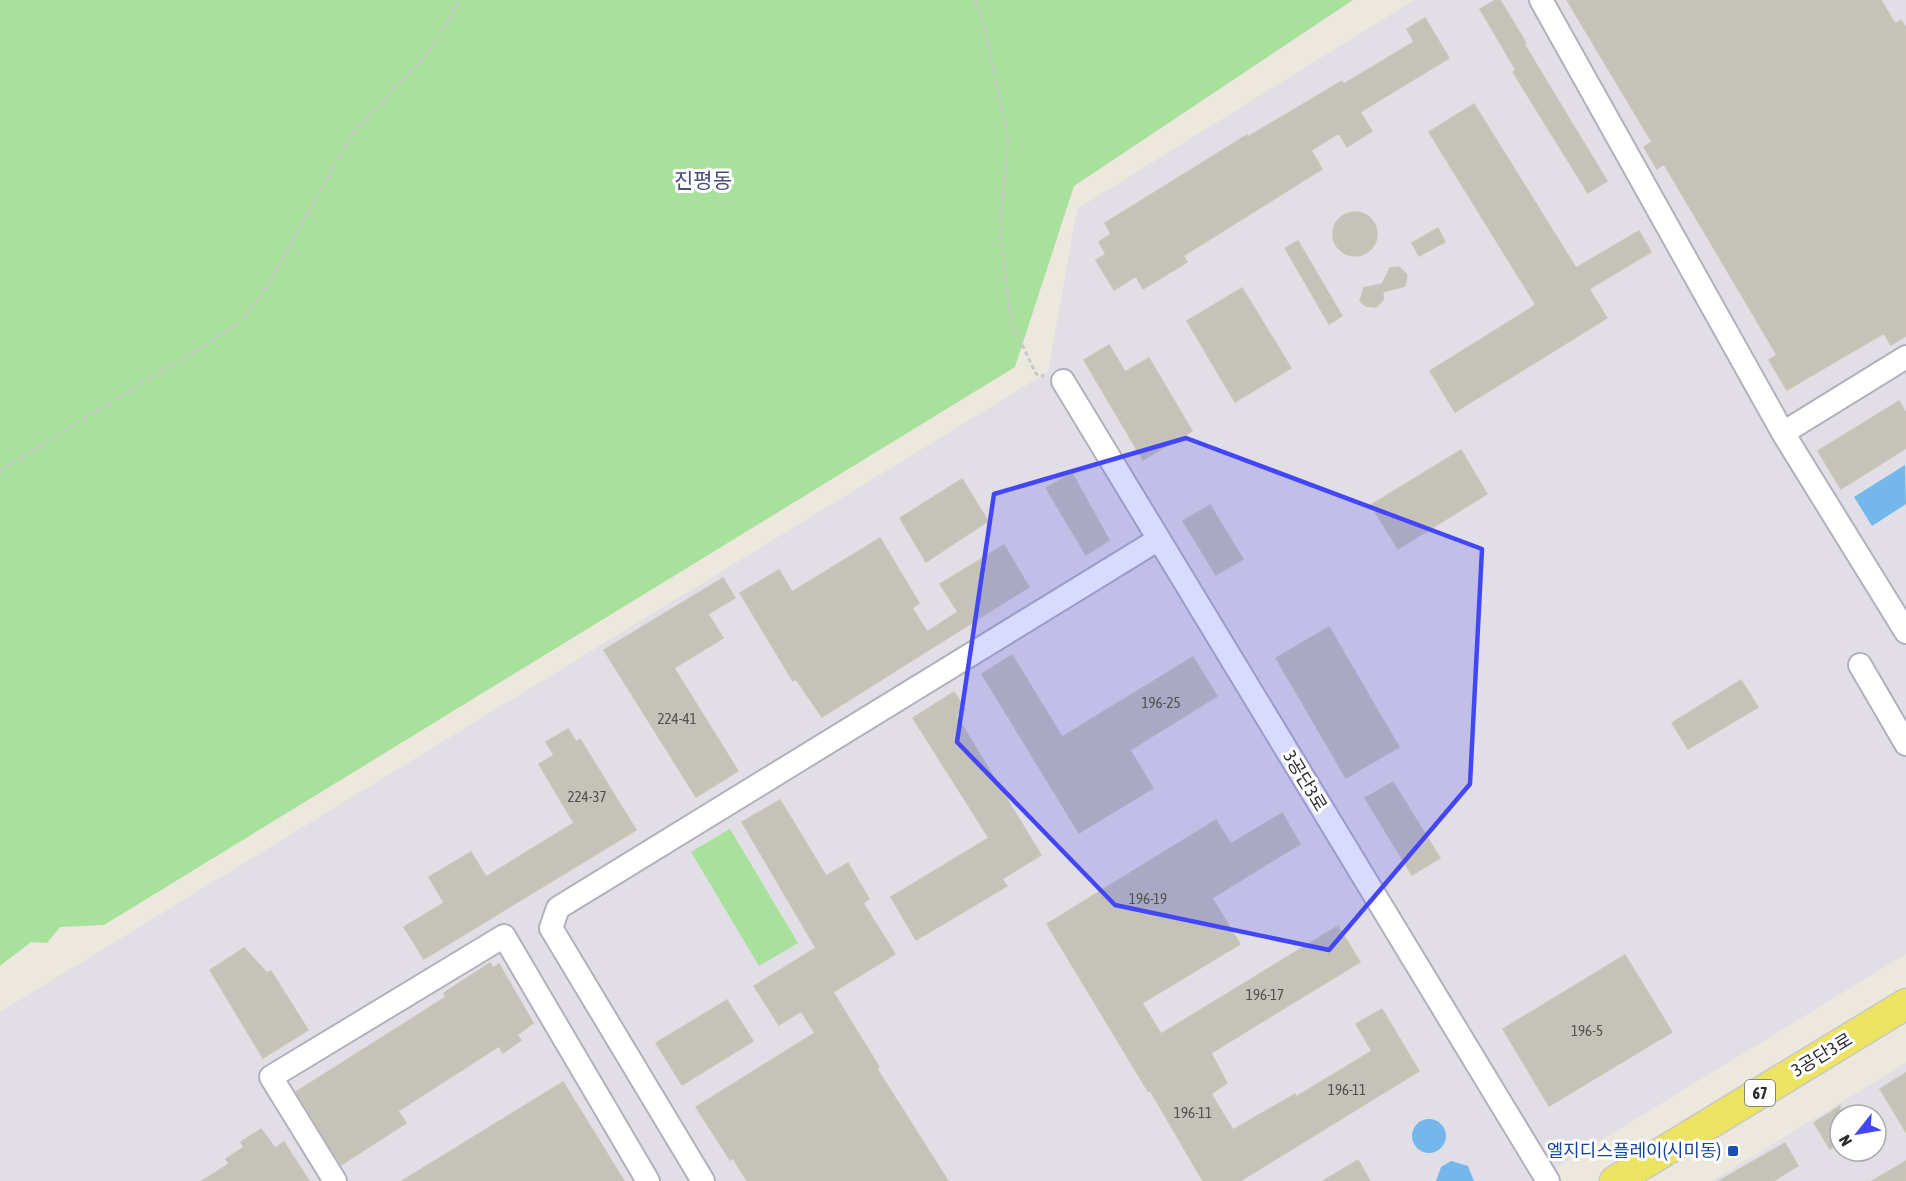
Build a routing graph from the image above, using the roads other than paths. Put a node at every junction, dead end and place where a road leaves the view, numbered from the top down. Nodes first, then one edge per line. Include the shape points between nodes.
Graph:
1 (1541, 0) edge
2 (1906, 357) edge
3 (1063, 381) road end
4 (1783, 433) junction
5 (1159, 539) junction
6 (1906, 632) edge
7 (1860, 665) dead end
8 (1906, 744) edge
9 (1906, 1004) edge
10 (335, 1181) edge
11 (648, 1181) edge
12 (703, 1181) edge
13 (1548, 1181) edge
14 (1615, 1181) edge

1 - 4 street
2 - 4 street
3 - 5 street, 3공단3로
4 - 6 street
5 - 12 street via 558,908 551,928
5 - 13 street, 3공단3로
7 - 8 street
9 - 14 main road, 3공단3로 / 67
10 - 11 street via 271,1077 504,936

